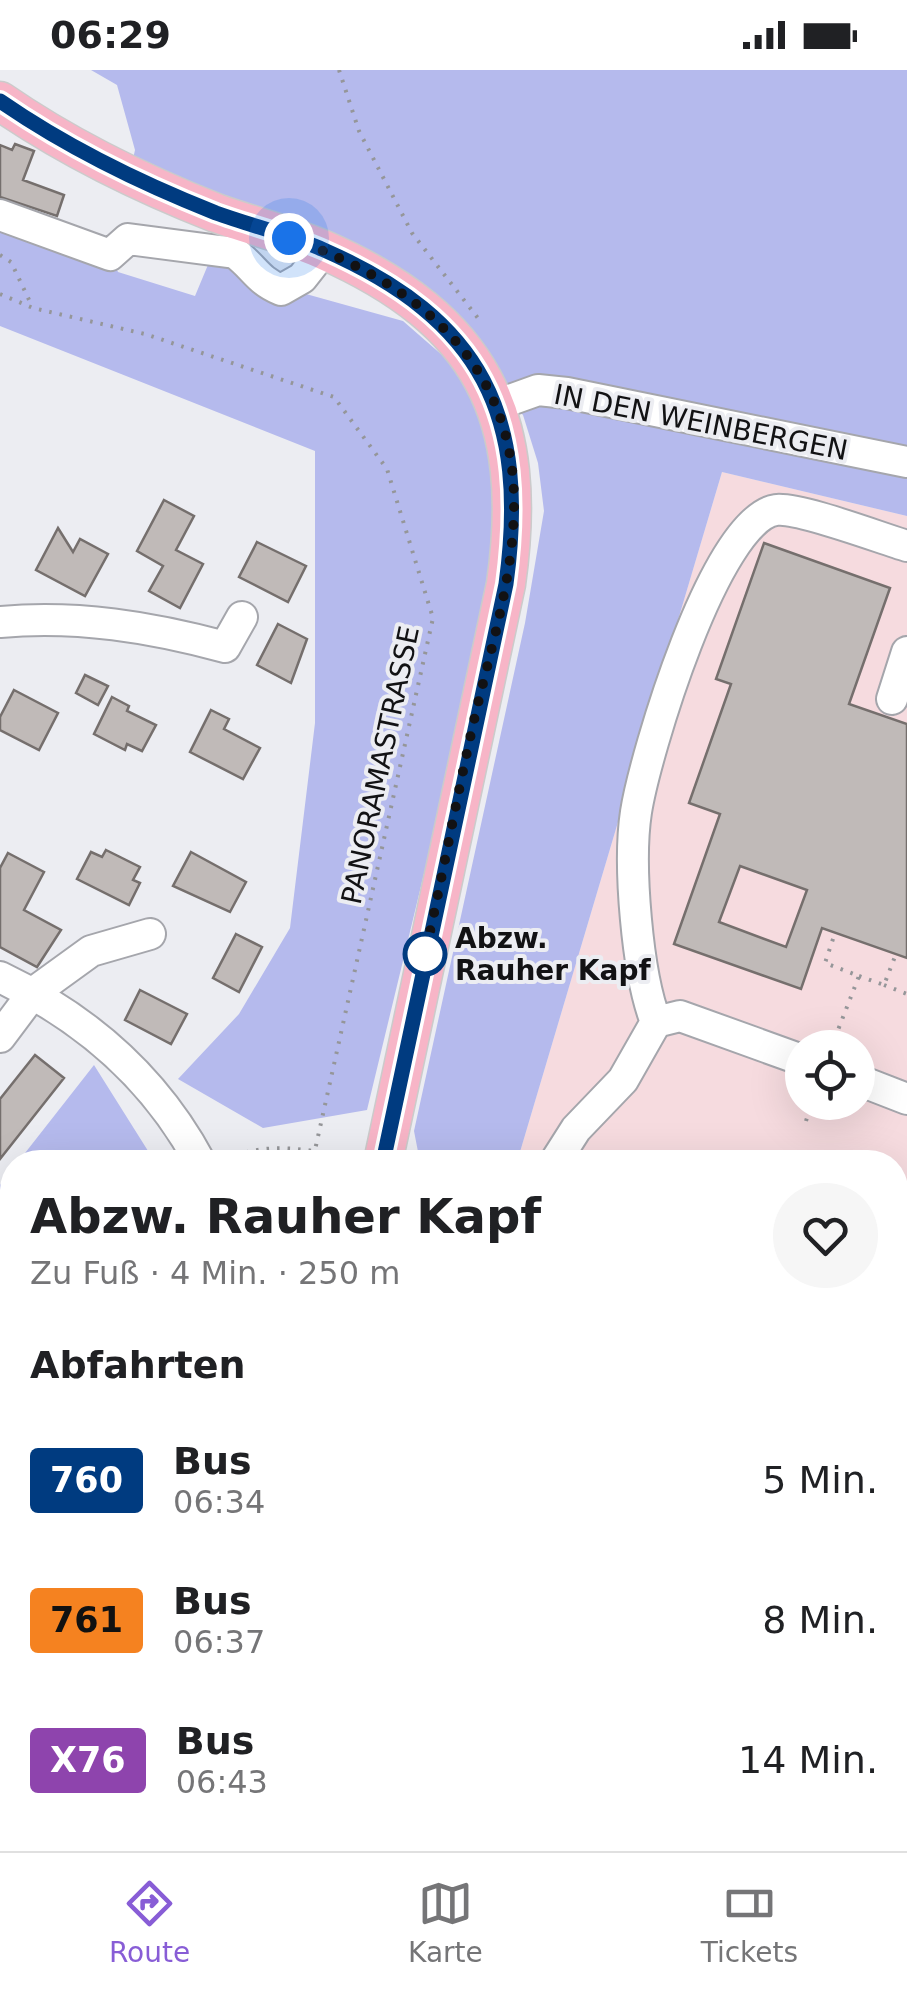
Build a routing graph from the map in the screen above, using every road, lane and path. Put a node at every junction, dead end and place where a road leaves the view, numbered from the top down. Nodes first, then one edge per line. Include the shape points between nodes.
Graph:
1 (339, 70) edge
2 (19, 104) edge
3 (0, 216) edge
4 (324, 250) junction
5 (0, 255) edge
6 (0, 294) edge
7 (33, 308) junction
8 (486, 329) dead end
9 (503, 409) junction
10 (907, 462) edge
11 (907, 546) edge
12 (242, 618) dead end
13 (0, 622) edge
14 (907, 652) edge
15 (892, 699) dead end
16 (835, 933) dead end
17 (150, 934) dead end
18 (896, 954) dead end
19 (859, 976) junction
20 (0, 977) edge
21 (884, 986) junction
22 (33, 993) junction
23 (907, 994) edge
24 (656, 1022) junction
25 (839, 1030) edge
26 (0, 1037) edge
27 (785, 1054) edge
28 (875, 1087) edge
29 (907, 1099) edge
30 (192, 1150) edge
31 (245, 1150) edge
32 (315, 1150) joint
33 (371, 1150) edge
34 (563, 1150) edge

1 - 8 path via 359,131 412,233
2 - 4 main road via 130,177
3 - 4 street via 110,255 128,239 235,252 259,280 281,290 302,278
4 - 9 main road via 405,293 440,320
5 - 7 path via 11,262
6 - 7 path, PANORAMASTRASSE
7 - 32 path, PANORAMASTRASSE via 145,334 334,397 387,469 433,618
9 - 10 street, IN DEN WEINBERGEN via 538,390 567,393
9 - 33 main road via 514,506 506,584
11 - 24 street via 777,510 753,520 712,579 656,728 636,813 633,868 647,1000
12 - 13 street via 225,647 152,627
14 - 15 street
16 - 19 path via 825,963
17 - 22 street via 90,951
18 - 21 path
19 - 21 path
19 - 25 path
20 - 22 street
21 - 23 path
22 - 26 street
22 - 30 street via 82,1022 118,1055 159,1098
24 - 27 street via 680,1016
24 - 34 street via 623,1080
28 - 29 street
31 - 32 path

